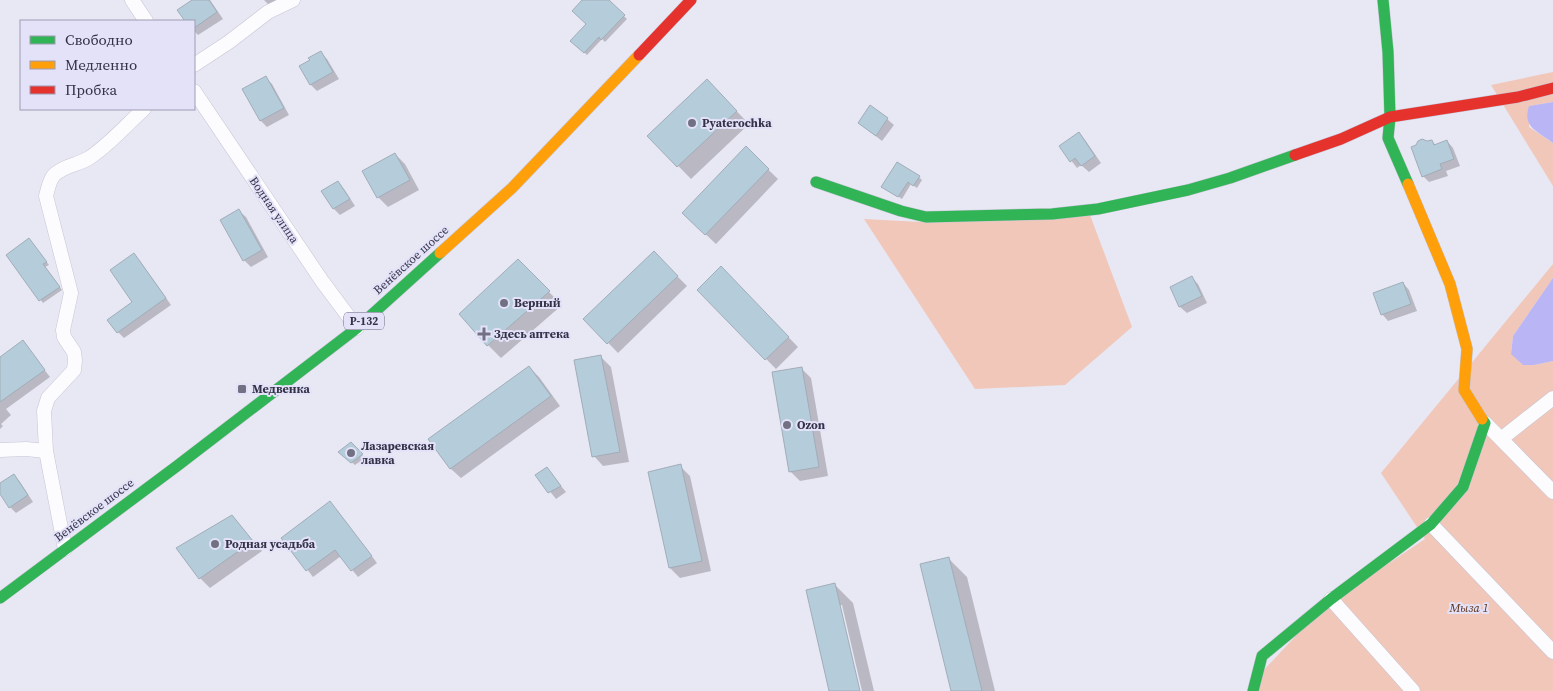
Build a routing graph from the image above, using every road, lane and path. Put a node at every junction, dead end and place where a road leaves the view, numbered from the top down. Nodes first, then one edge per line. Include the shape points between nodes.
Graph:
1 (132, 0) edge
2 (293, 0) edge
3 (1382, 0) edge
4 (688, 1) edge
5 (145, 20) edge
6 (195, 64) edge
7 (1553, 88) edge
8 (195, 92) edge
9 (143, 110) edge
10 (1390, 117) junction
11 (816, 182) dead end
12 (356, 328) junction
13 (1553, 398) edge
14 (1485, 424) junction
15 (1501, 439) junction
16 (0, 450) edge
17 (46, 451) junction
18 (1553, 492) edge
19 (1431, 524) junction
20 (65, 549) junction
21 (0, 598) edge
22 (1331, 599) junction
23 (1553, 652) edge
24 (1253, 691) edge
25 (1413, 691) edge

1 - 5 street
2 - 6 street via 268,12
3 - 10 street
4 - 12 street, Венёвское шоссе / Р-132 via 512,188
7 - 10 street via 1518,97
8 - 12 street, Водная улица
9 - 17 street via 87,159 64,168 54,176 48,186 46,196 71,293 64,337 76,360 74,370 48,398 44,411
10 - 11 street via 1341,139 1230,178 1098,209 1052,214 926,217
10 - 14 street via 1388,138 1450,284 1460,316 1467,349 1464,390
12 - 20 street, Венёвское шоссе / Р-132
13 - 15 street
14 - 15 street
14 - 19 street via 1463,487
15 - 18 street
16 - 17 street
17 - 20 street
19 - 22 street
19 - 23 street
20 - 21 street, Венёвское шоссе / Р-132
22 - 24 street via 1262,656
22 - 25 street

